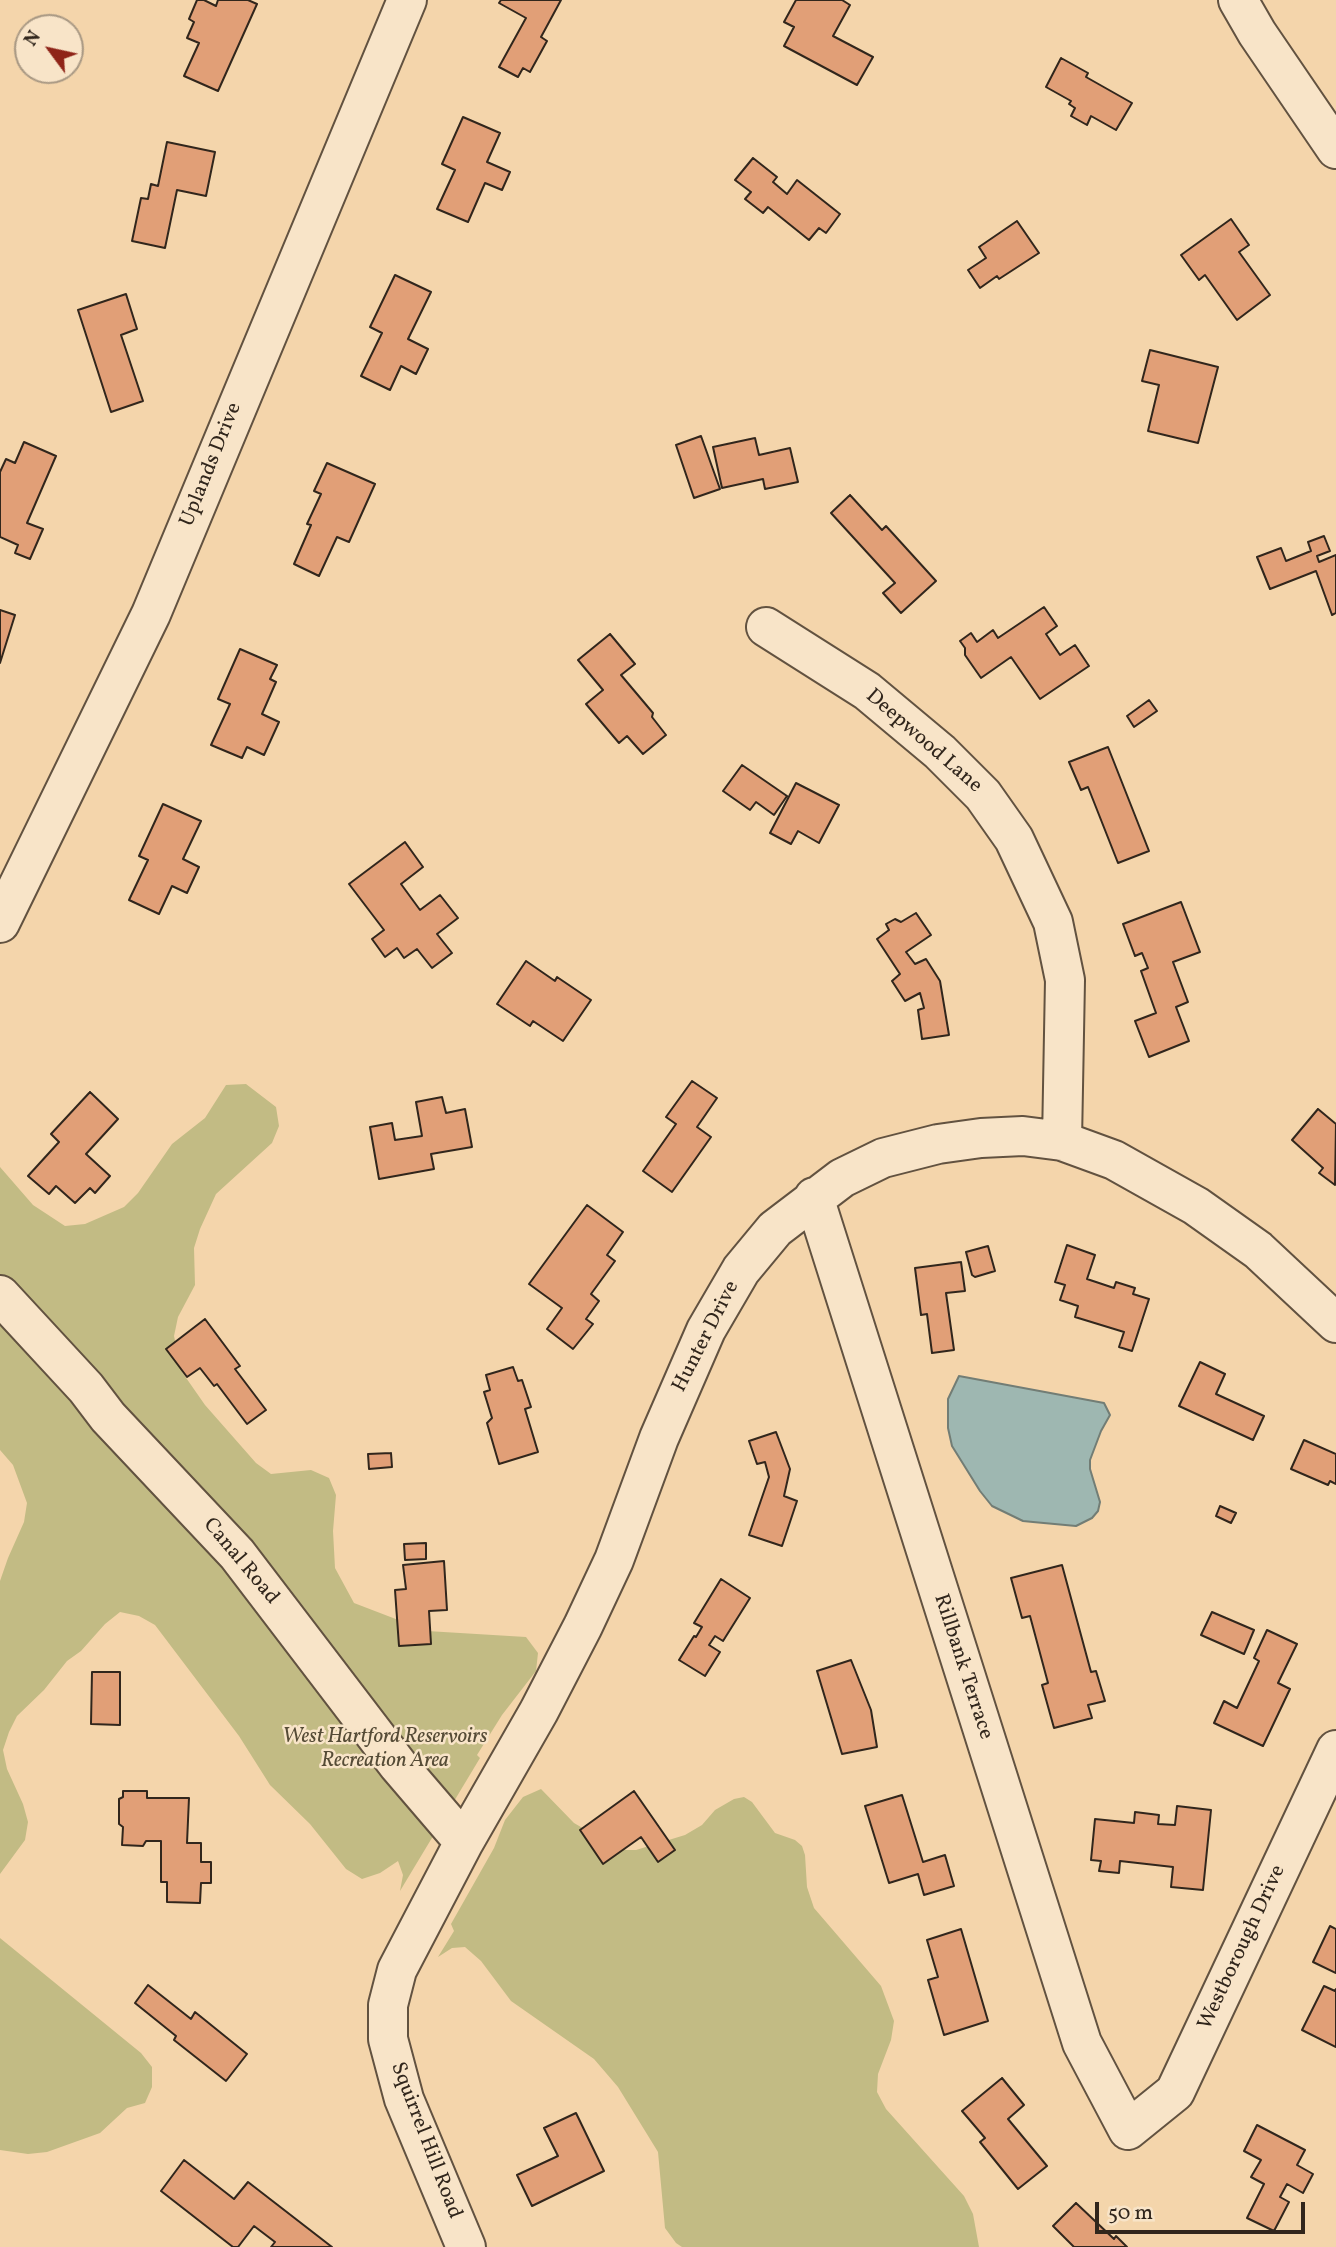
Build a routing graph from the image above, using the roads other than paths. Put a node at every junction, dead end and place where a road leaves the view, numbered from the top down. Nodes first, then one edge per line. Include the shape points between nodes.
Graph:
1 (407, 0) edge
2 (1238, 0) edge
3 (1336, 149) edge
4 (766, 627) dead end
5 (0, 923) edge
6 (1062, 1141) junction
7 (814, 1197) junction
8 (0, 1295) edge
9 (1336, 1323) edge
10 (1336, 1750) edge
11 (464, 1842) junction
12 (1128, 2130) joint
13 (466, 2247) edge

1 - 5 street, Uplands Drive via 151,614
2 - 3 street
4 - 6 street, Deepwood Lane via 867,691 940,752 984,794 1014,839 1054,922 1065,980
6 - 7 street, Hunter Drive via 1023,1136 939,1144 883,1158
6 - 9 street, Hunter Drive via 1114,1160 1196,1206 1258,1250
7 - 11 street, Hunter Drive via 775,1229 741,1270 706,1330 609,1571 539,1712
7 - 12 street, Rillbank Terrace via 1083,2043
8 - 11 street, Canal Road via 237,1553 398,1765
10 - 12 street, Westborough Drive via 1175,2092
11 - 13 street, Squirrel Hill Road via 397,1970 388,2005 388,2039 404,2099

